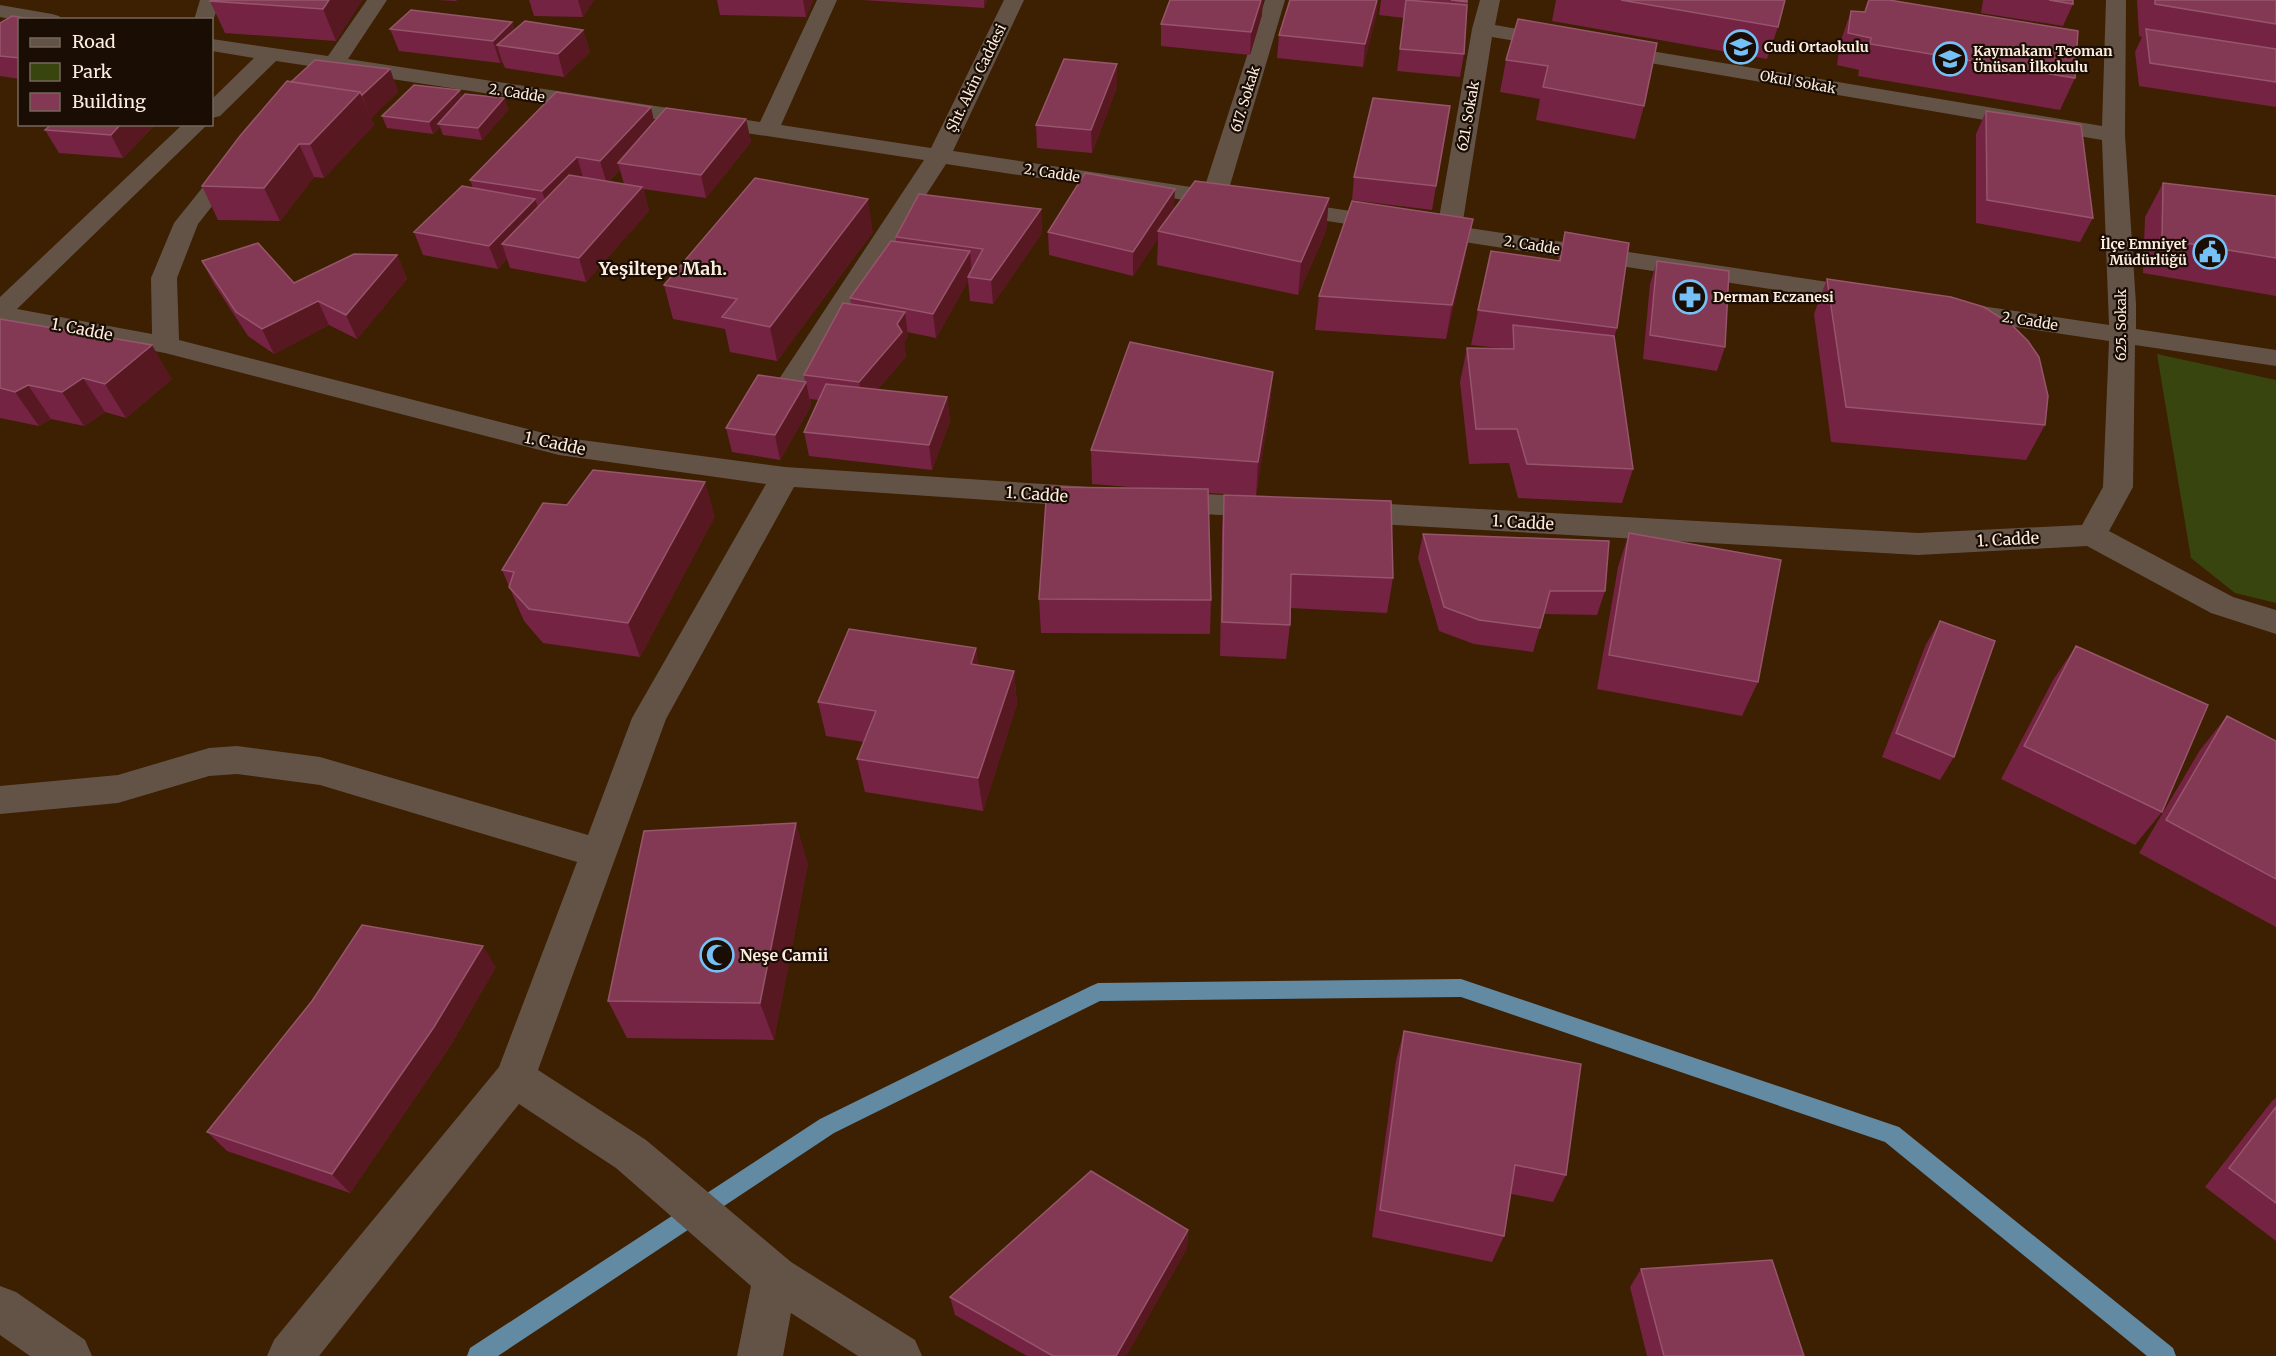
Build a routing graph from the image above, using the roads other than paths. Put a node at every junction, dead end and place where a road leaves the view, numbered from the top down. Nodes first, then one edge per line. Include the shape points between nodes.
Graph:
1 (210, 0) edge
2 (377, 0) edge
3 (827, 0) edge
4 (1014, 0) edge
5 (1275, 0) edge
6 (1490, 0) edge
7 (2116, 0) edge
8 (0, 11) edge
9 (25, 15) junction
10 (21, 18) edge
11 (41, 18) edge
12 (205, 18) edge
13 (18, 20) edge
14 (1483, 29) junction
15 (0, 33) edge
16 (213, 45) edge
17 (270, 55) junction
18 (334, 64) junction
19 (303, 88) edge
20 (213, 110) edge
21 (195, 126) edge
22 (767, 131) junction
23 (2113, 135) junction
24 (253, 140) edge
25 (939, 156) junction
26 (1214, 197) junction
27 (1449, 233) junction
28 (1894, 300) edge
29 (1929, 306) edge
30 (0, 312) edge
31 (2114, 334) junction
32 (166, 345) junction
33 (2276, 358) edge
34 (793, 379) edge
35 (785, 477) junction
36 (2092, 535) junction
37 (2276, 622) edge
38 (0, 800) edge
39 (598, 853) junction
40 (515, 1078) junction
41 (775, 1278) junction
42 (0, 1308) edge
43 (69, 1356) edge
44 (290, 1356) edge
45 (760, 1356) edge
46 (899, 1356) edge

1 - 12 street
2 - 18 street
3 - 22 street
4 - 25 street, Şht. Akin Caddesi
5 - 26 street, 617. Sokak
6 - 14 street, 621. Sokak
7 - 23 street, 625. Sokak
8 - 9 street
9 - 10 street
9 - 11 street
13 - 15 street
14 - 23 street, Okul Sokak
14 - 27 street, 621. Sokak
16 - 17 street, 2. Cadde
17 - 18 street, 2. Cadde
17 - 20 street
18 - 19 street
18 - 22 street, 2. Cadde
21 - 30 street
22 - 25 street, 2. Cadde
23 - 31 street, 625. Sokak via 2123,304
24 - 32 street via 186,223 164,278
25 - 26 street, 2. Cadde
25 - 34 street, Şht. Akin Caddesi
26 - 27 street, 2. Cadde
27 - 28 street, 2. Cadde
29 - 31 street, 2. Cadde
30 - 32 street, 1. Cadde
31 - 33 street, 2. Cadde
31 - 36 street, 625. Sokak via 2118,487
32 - 35 street, 1. Cadde via 559,446
35 - 36 street, 1. Cadde via 1918,544
35 - 39 street via 649,718
36 - 37 street via 2222,605
38 - 39 street via 118,789 209,762 237,760 320,771
39 - 40 street
40 - 41 street via 631,1154
40 - 44 street
41 - 45 street
41 - 46 street
42 - 43 street

